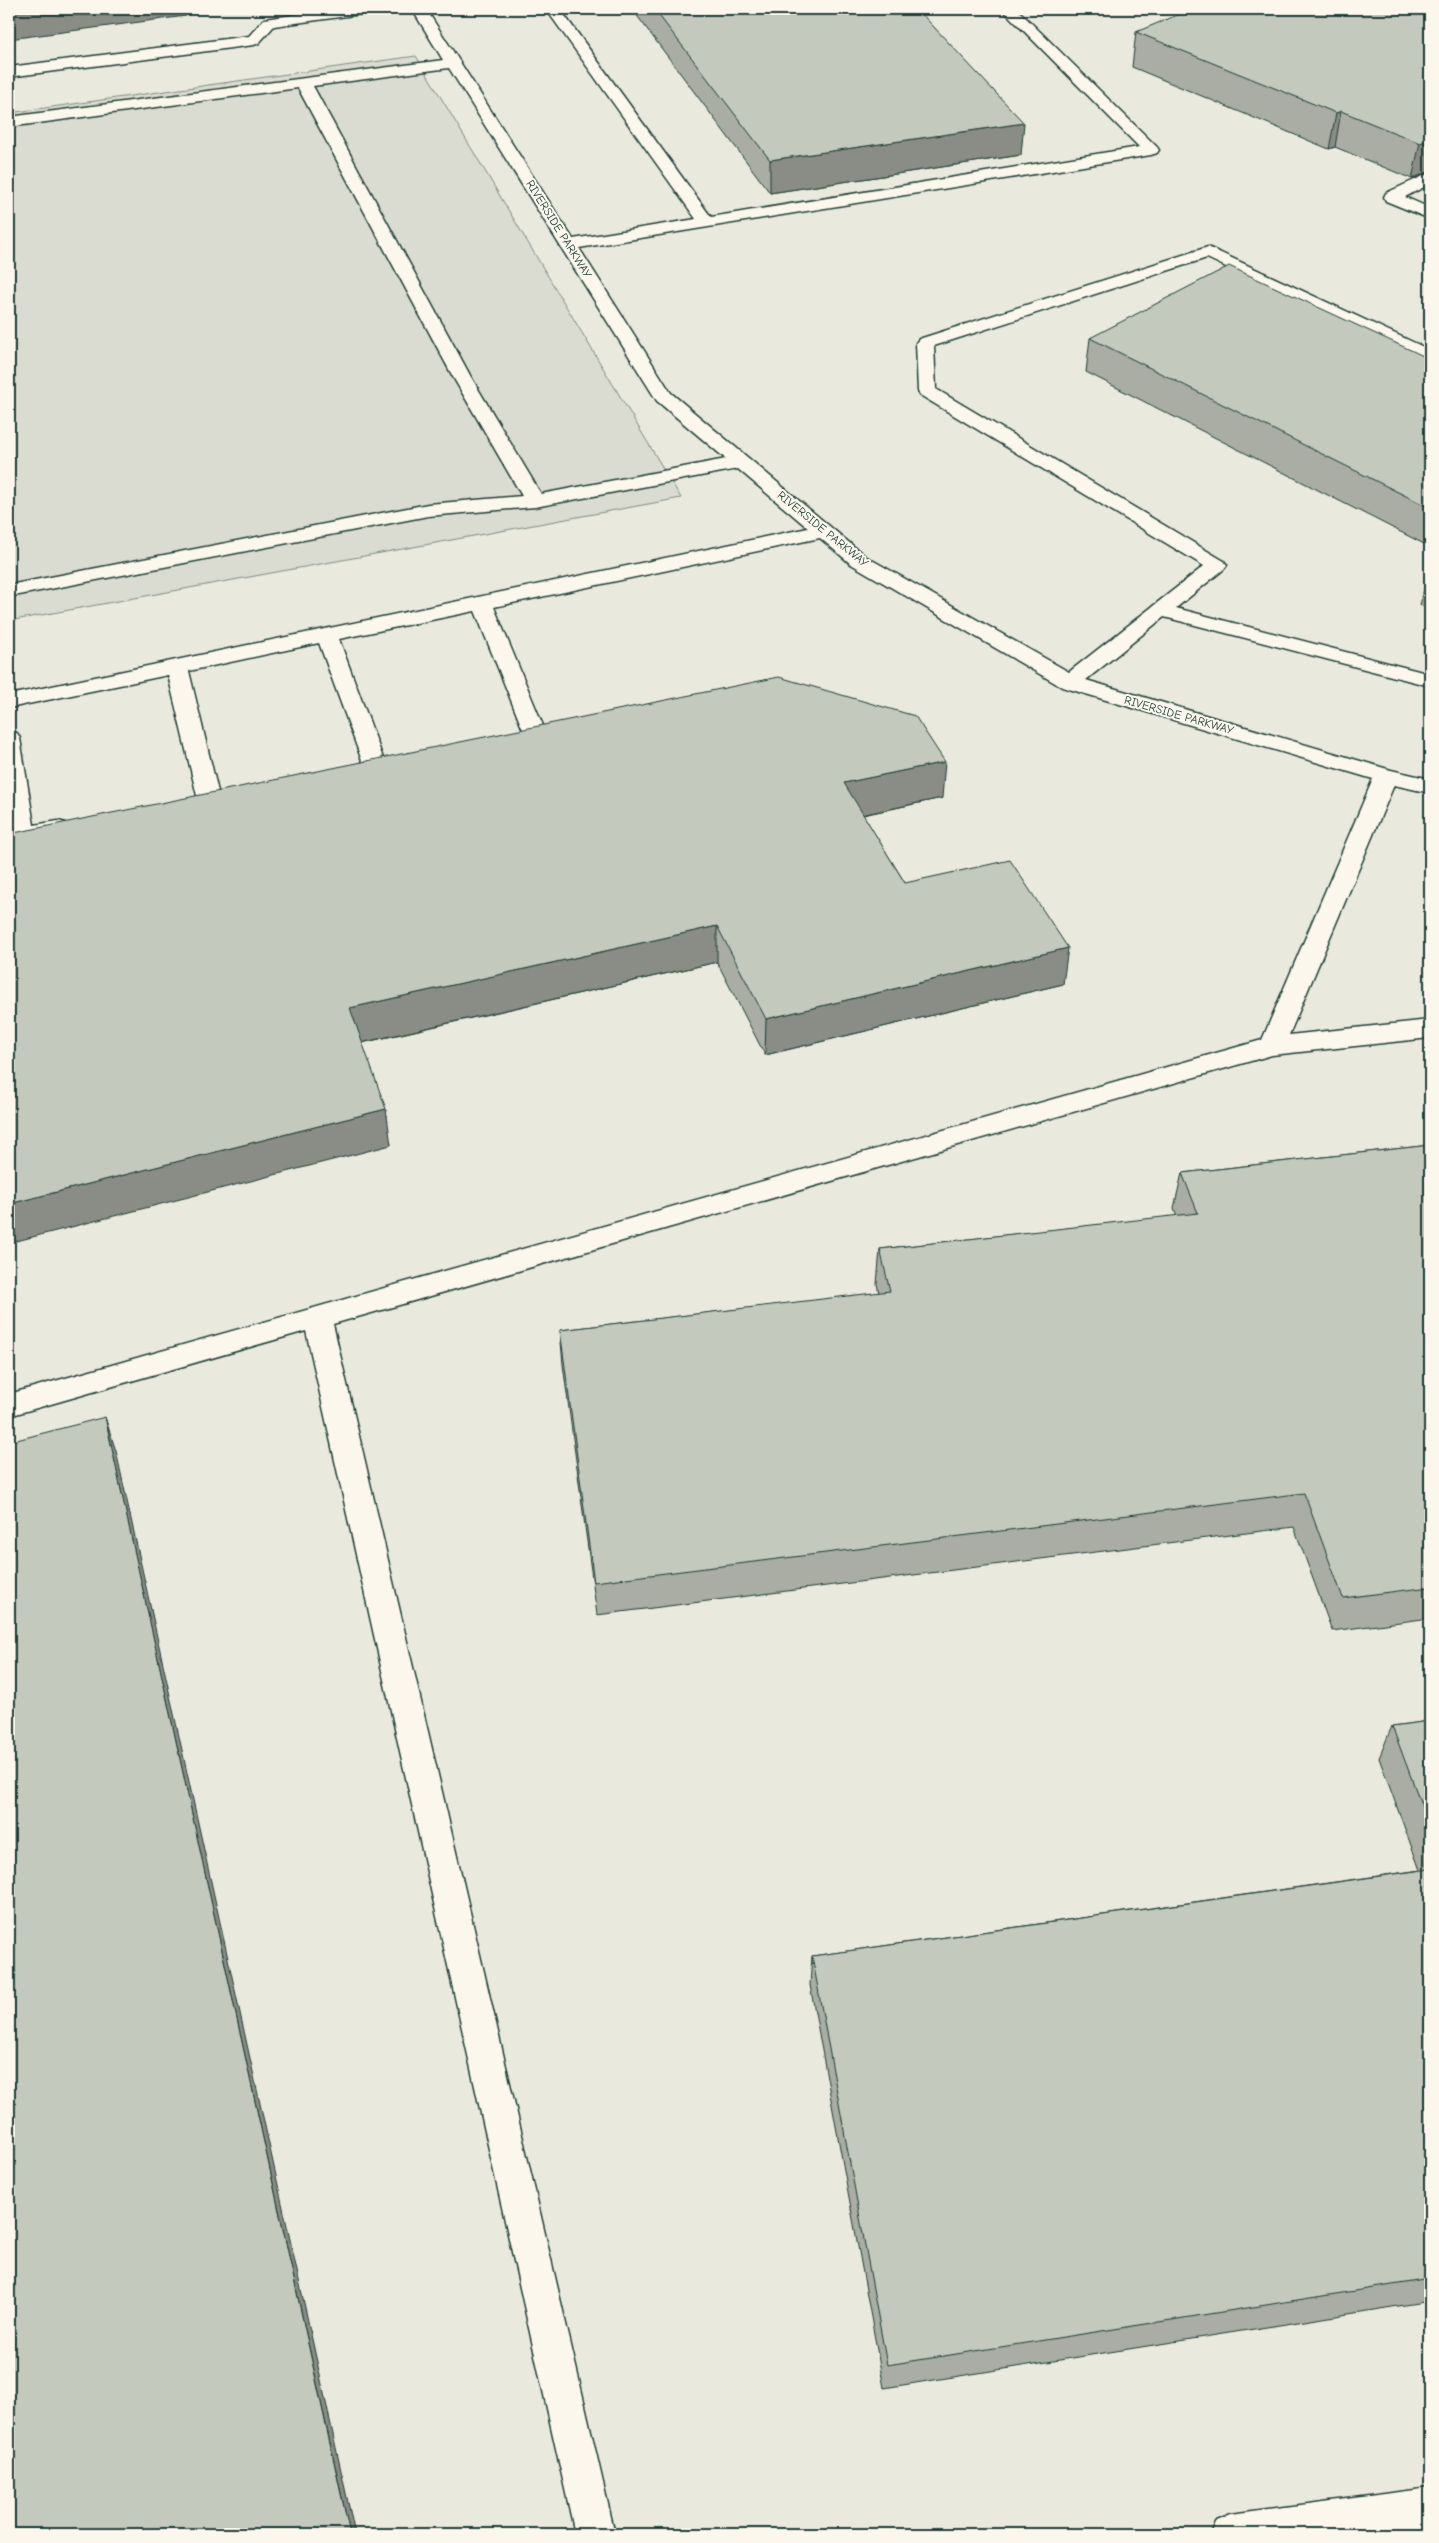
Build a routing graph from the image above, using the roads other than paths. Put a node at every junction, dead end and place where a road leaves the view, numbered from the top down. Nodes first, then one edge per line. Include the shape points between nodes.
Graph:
1 (369, 9) edge
2 (419, 9) edge
3 (553, 9) edge
4 (1019, 12) edge
5 (266, 16) edge
6 (454, 63) junction
7 (9, 72) edge
8 (304, 84) junction
9 (9, 122) edge
10 (1430, 178) edge
11 (1430, 214) edge
12 (707, 223) junction
13 (568, 245) junction
14 (1430, 357) edge
15 (742, 462) junction
16 (535, 501) junction
17 (824, 531) junction
18 (9, 590) edge
19 (482, 603) junction
20 (1161, 610) junction
21 (327, 636) junction
22 (177, 667) junction
23 (1430, 680) edge
24 (1070, 682) junction
25 (9, 702) edge
26 (9, 738) edge
27 (490, 748) edge
28 (375, 769) edge
29 (1386, 776) junction
30 (1430, 786) edge
31 (209, 800) edge
32 (82, 824) edge
33 (1430, 1029) edge
34 (1272, 1046) junction
35 (317, 1317) junction
36 (9, 1405) edge
37 (1430, 2508) edge
38 (595, 2534) edge
39 (1231, 2534) edge

1 - 5 street
2 - 6 street, RIVERSIDE PARKWAY
3 - 12 street
4 - 12 street via 1151,150
5 - 7 street via 254,40
6 - 8 street
6 - 13 street, RIVERSIDE PARKWAY
8 - 9 street
8 - 16 street via 462,377
10 - 11 street via 1392,196
12 - 13 street
13 - 15 street, RIVERSIDE PARKWAY via 664,397
14 - 20 street via 1208,252 925,343 927,391 1217,564
15 - 16 street
15 - 17 street, RIVERSIDE PARKWAY
16 - 18 street via 428,510
17 - 19 street
17 - 24 street, RIVERSIDE PARKWAY via 858,560
19 - 21 street
19 - 27 street via 538,740
20 - 23 street
20 - 24 street
21 - 22 street
21 - 28 street
22 - 25 street
22 - 31 street
24 - 29 street, RIVERSIDE PARKWAY
26 - 32 street via 24,834
29 - 30 street, RIVERSIDE PARKWAY
29 - 34 street
33 - 34 street
34 - 35 street
35 - 36 street
35 - 38 street
37 - 39 street

